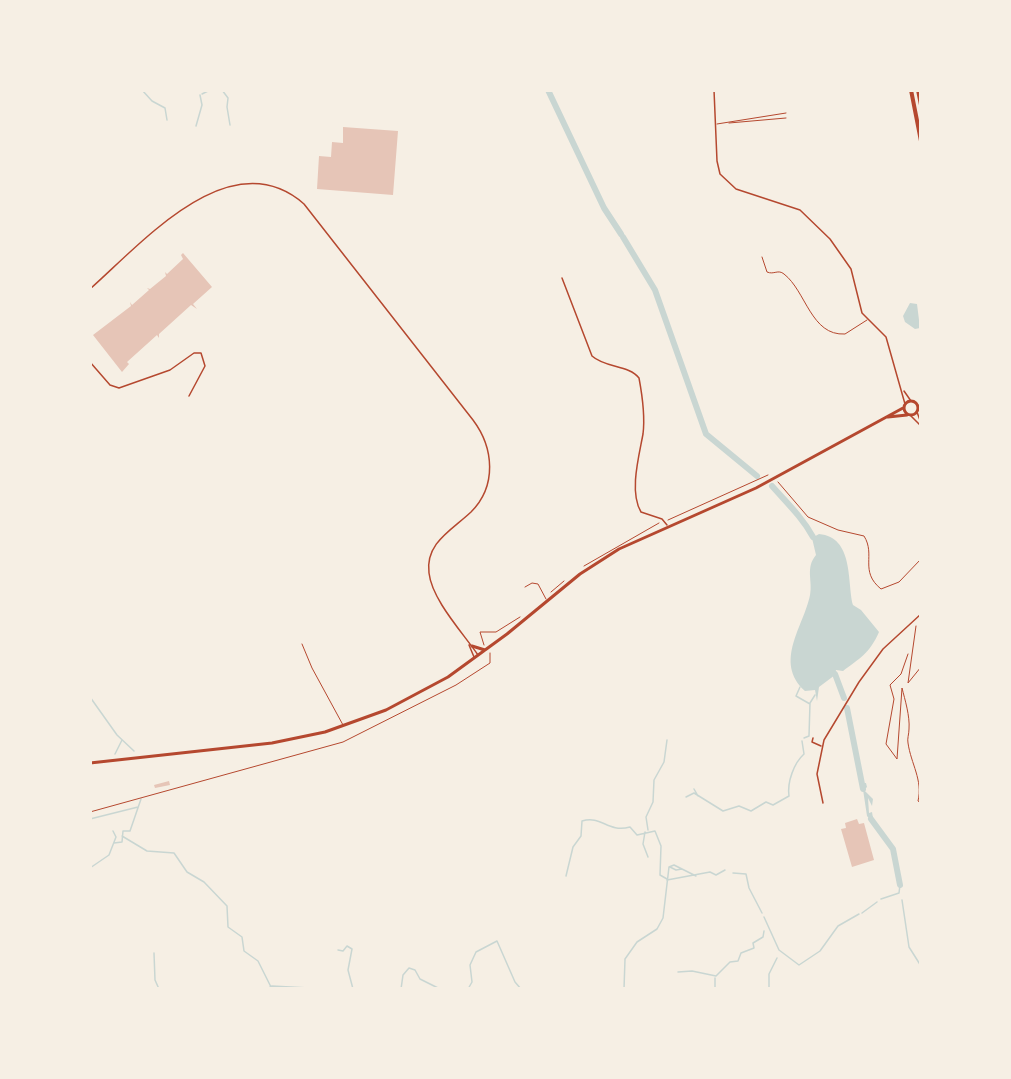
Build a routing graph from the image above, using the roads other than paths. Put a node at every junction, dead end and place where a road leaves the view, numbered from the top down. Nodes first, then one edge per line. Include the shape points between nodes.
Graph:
1 (714, 90) edge
2 (910, 90) edge
3 (918, 90) edge
4 (921, 105) edge
5 (786, 113) dead end
6 (786, 118) dead end
7 (728, 122) junction
8 (717, 124) junction
9 (921, 141) edge
10 (762, 257) dead end
11 (562, 278) dead end
12 (90, 289) edge
13 (867, 320) junction
14 (90, 362) edge
15 (903, 391) junction
16 (189, 396) dead end
17 (921, 401) edge
18 (913, 402) junction
19 (905, 404) junction
20 (903, 408) junction
21 (919, 410) edge
22 (909, 415) junction
23 (883, 419) junction
24 (921, 424) edge
25 (667, 525) junction
26 (525, 588) dead end
27 (548, 601) junction
28 (921, 614) edge
29 (302, 644) dead end
30 (470, 645) junction
31 (488, 651) junction
32 (477, 657) junction
33 (343, 726) junction
34 (813, 738) dead end
35 (822, 746) junction
36 (90, 763) edge
37 (823, 803) dead end

1 - 8 street
2 - 9 highway
3 - 4 highway
5 - 7 lane
6 - 7 lane
7 - 8 lane
8 - 13 street via 717,164 725,180 736,189 795,208 810,218 851,269 859,306
10 - 13 lane via 767,272 785,274 801,292 814,318 829,330 845,334
11 - 25 street via 592,356 639,378 643,433 638,456 637,503 644,513
12 - 30 street via 180,213 228,187 245,182 267,183 304,204 473,420 487,445 490,471 484,492 472,510 437,542 428,566 432,586
13 - 15 street via 886,337
14 - 16 street via 111,385 119,388 170,370 194,353 201,353 205,366
15 - 18 street
15 - 19 street
17 - 18 main road
18 - 19 main road
18 - 21 main road
19 - 20 main road
20 - 22 main road
20 - 23 main road
21 - 22 main road
21 - 24 street
22 - 23 main road
22 - 24 street
23 - 25 main road via 777,479
25 - 27 main road via 604,558
26 - 27 lane via 538,584
27 - 31 main road
28 - 35 street via 883,649 831,726
29 - 33 lane
30 - 31 main road
30 - 32 street
31 - 32 main road
32 - 33 main road via 427,691
33 - 36 main road via 257,746
34 - 35 street via 812,742
35 - 37 street via 816,774

